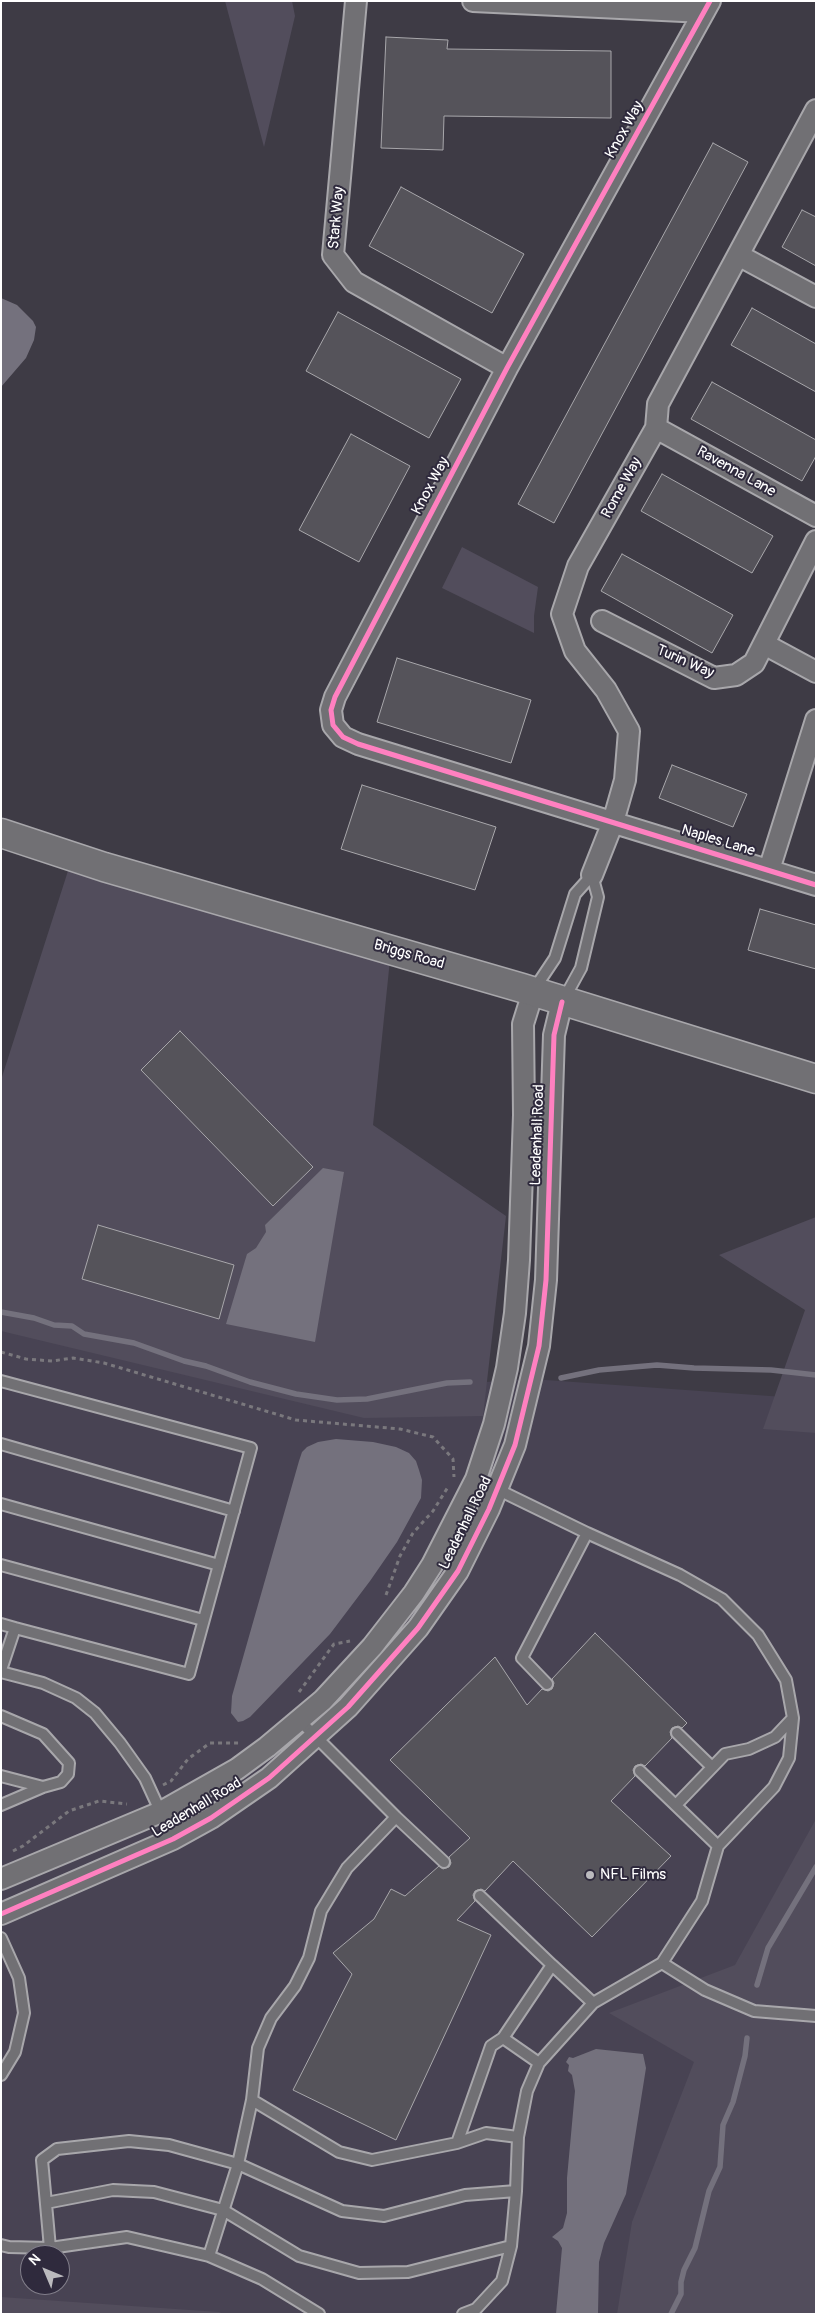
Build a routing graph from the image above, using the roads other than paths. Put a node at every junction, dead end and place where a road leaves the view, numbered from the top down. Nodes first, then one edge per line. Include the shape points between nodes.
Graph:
1 (356, 1) edge
2 (473, 1) edge
3 (707, 7) edge
4 (816, 110) edge
5 (738, 255) junction
6 (816, 297) edge
7 (507, 368) junction
8 (656, 428) junction
9 (816, 516) edge
10 (816, 541) edge
11 (602, 621) dead end
12 (764, 644) junction
13 (816, 672) edge
14 (816, 720) edge
15 (612, 822) junction
16 (1, 833) edge
17 (769, 870) junction
18 (592, 875) junction
19 (816, 885) edge
20 (533, 992) junction
21 (562, 1002) junction
22 (816, 1079) edge
23 (1, 1381) edge
24 (1, 1444) edge
25 (476, 1479) junction
26 (497, 1490) junction
27 (1, 1504) edge
28 (234, 1511) junction
29 (587, 1533) junction
30 (1, 1565) edge
31 (219, 1565) junction
32 (204, 1620) junction
33 (1, 1624) edge
34 (15, 1628) junction
35 (1, 1671) edge
36 (547, 1684) dead end
37 (1, 1716) edge
38 (793, 1718) junction
39 (300, 1721) junction
40 (677, 1732) dead end
41 (316, 1737) junction
42 (712, 1767) junction
43 (640, 1771) dead end
44 (1, 1776) edge
45 (43, 1788) junction
46 (1, 1805) edge
47 (676, 1805) junction
48 (161, 1812) junction
49 (396, 1817) junction
50 (173, 1839) junction
51 (718, 1846) junction
52 (444, 1862) dead end
53 (1, 1879) edge
54 (480, 1896) dead end
55 (1, 1914) edge
56 (1, 1938) edge
57 (662, 1963) junction
58 (552, 1965) junction
59 (593, 2003) junction
60 (816, 2016) edge
61 (504, 2038) junction
62 (539, 2063) junction
63 (1, 2075) edge
64 (252, 2100) junction
65 (518, 2137) junction
66 (457, 2142) junction
67 (238, 2164) junction
68 (516, 2191) junction
69 (46, 2203) junction
70 (222, 2210) junction
71 (1, 2245) edge
72 (50, 2245) edge
73 (70, 2245) edge
74 (511, 2246) junction
75 (20, 2247) edge
76 (209, 2256) junction
77 (318, 2314) edge
78 (464, 2314) edge

1 - 7 street, Stark Way via 333,255 354,282
2 - 3 street
3 - 7 street, Knox Way
4 - 5 street, Rome Way
5 - 6 street
5 - 8 street, Rome Way via 658,404
7 - 15 street, Knox Way via 335,697 331,710 333,724 343,737 358,744
8 - 9 street, Ravenna Lane
8 - 15 street, Rome Way via 578,566 562,614 575,651 606,690 629,731 625,780
10 - 12 street, Turin Way
11 - 12 street, Turin Way via 714,678 736,675 754,663
12 - 13 street
14 - 17 street
15 - 17 street, Naples Lane
15 - 18 street, Rome Way
16 - 20 street, Briggs Road via 104,867
17 - 19 street, Naples Lane
18 - 20 lane via 575,894 554,958
18 - 21 lane via 598,897 581,968
20 - 21 street, Briggs Road
20 - 25 street, Leadenhall Road via 523,1024 524,1115 513,1331 501,1396
21 - 22 street, Briggs Road
21 - 26 street, Leadenhall Road via 554,1036 539,1346 515,1445
23 - 28 lane via 251,1448
24 - 28 lane
25 - 26 lane
25 - 39 street, Leadenhall Road via 448,1536 414,1593 372,1647
26 - 29 lane
26 - 41 street, Leadenhall Road via 458,1572 418,1628 348,1707
27 - 31 lane
28 - 31 lane
29 - 36 lane via 522,1658
29 - 38 lane via 680,1575 722,1599 758,1635 786,1680
30 - 32 lane
31 - 32 lane
32 - 34 lane via 189,1674
33 - 34 lane
34 - 35 lane
35 - 48 lane via 43,1683 76,1698 89,1708 145,1778
37 - 45 lane via 43,1734 69,1763 68,1774 61,1782
38 - 42 lane via 775,1737 750,1749 725,1754
38 - 51 lane via 789,1758 774,1787
39 - 41 lane
39 - 48 street, Leadenhall Road via 237,1769
40 - 42 lane
41 - 49 lane
41 - 50 street, Leadenhall Road via 240,1799
42 - 47 lane
43 - 47 lane
44 - 45 lane
45 - 46 lane
47 - 51 lane
48 - 50 lane
48 - 53 street, Leadenhall Road
49 - 52 lane
49 - 64 lane via 347,1868 321,1911 309,1958 295,1986 271,2018 258,2048
50 - 55 street, Leadenhall Road
51 - 57 lane via 702,1901
54 - 58 lane
56 - 63 lane via 19,1978 24,2013 15,2052
57 - 59 lane
57 - 60 lane via 705,1990 754,2010
58 - 59 lane
58 - 61 lane
59 - 62 lane
61 - 62 lane
61 - 66 lane via 491,2046
62 - 65 lane via 527,2091
64 - 66 lane via 339,2152 372,2160
64 - 67 lane
65 - 66 lane via 486,2134
65 - 68 lane
67 - 68 lane via 342,2211 384,2216 465,2196
67 - 69 lane via 169,2145 128,2141 57,2149 42,2160
67 - 70 lane
68 - 74 lane
69 - 70 lane via 113,2190 154,2192
69 - 72 lane
70 - 74 lane via 299,2256 359,2274 408,2272
70 - 76 lane
71 - 75 lane
73 - 76 lane via 127,2237
74 - 78 lane via 502,2281 476,2309
76 - 77 lane via 262,2279

